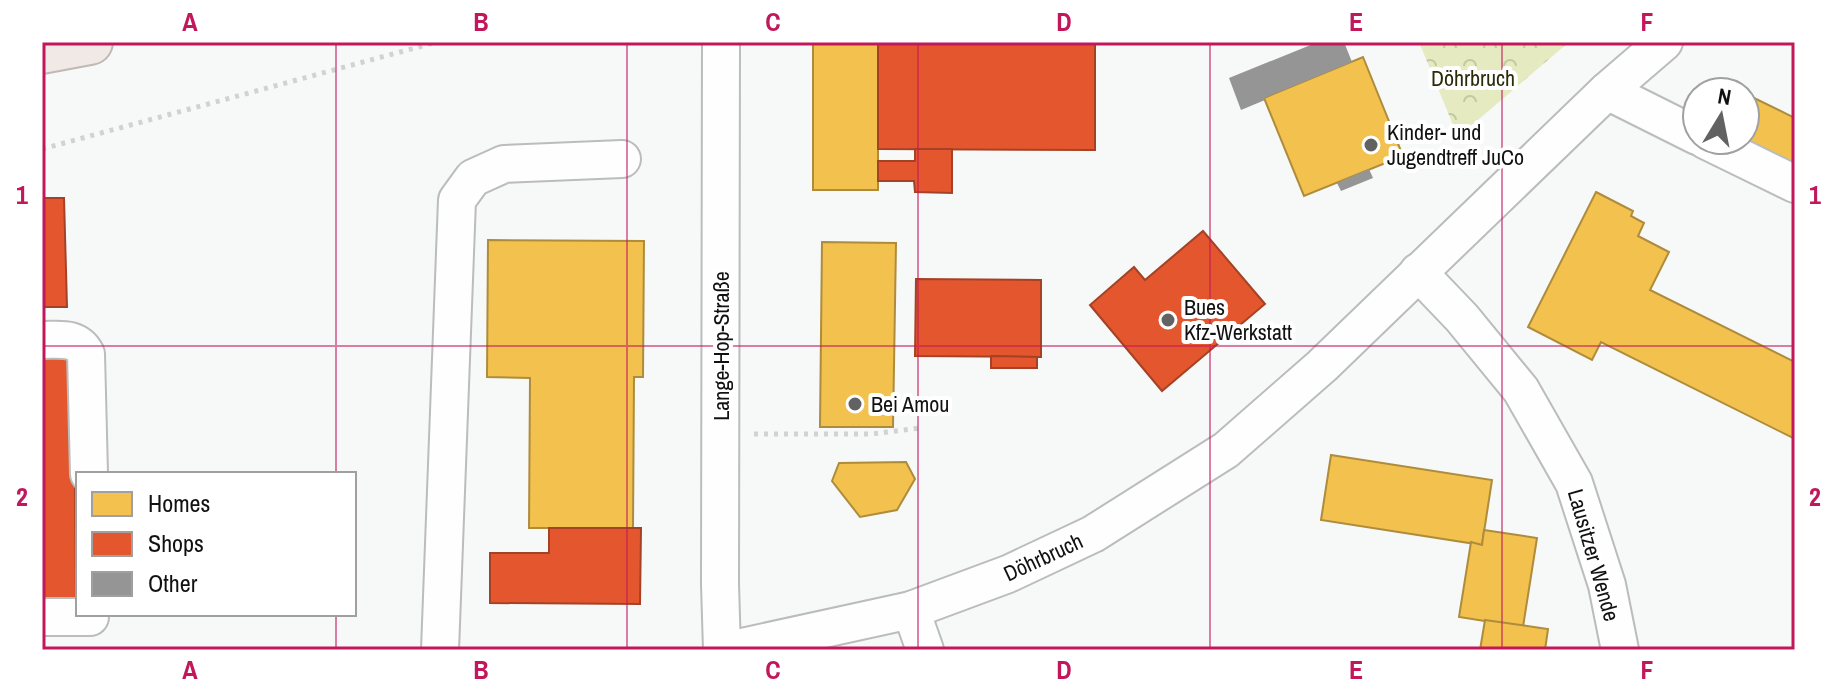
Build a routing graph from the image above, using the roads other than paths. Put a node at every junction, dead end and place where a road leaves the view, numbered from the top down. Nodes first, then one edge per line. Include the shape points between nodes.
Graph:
1 (90, 42) edge
2 (721, 42) edge
3 (1664, 42) edge
4 (42, 51) edge
5 (1607, 91) junction
6 (1681, 128) edge
7 (1738, 156) edge
8 (622, 159) dead end
9 (1795, 184) edge
10 (1418, 272) junction
11 (42, 340) edge
12 (89, 472) edge
13 (911, 610) junction
14 (42, 617) edge
15 (90, 627) edge
16 (440, 650) edge
17 (725, 650) edge
18 (925, 650) edge
19 (1620, 650) edge

1 - 4 highway
2 - 17 street, Lange-Hop-Straße via 720,584
3 - 5 street, Döhrbruch
5 - 6 street
5 - 10 street, Döhrbruch
7 - 9 street
8 - 16 street via 504,164 473,178 457,200
10 - 13 street, Döhrbruch via 1226,450 1093,534 1008,574
10 - 19 street, Lausitzer Wende via 1521,390 1574,483 1607,585
11 - 12 street via 68,339 86,354
13 - 17 street, Döhrbruch
13 - 18 street
14 - 15 street

